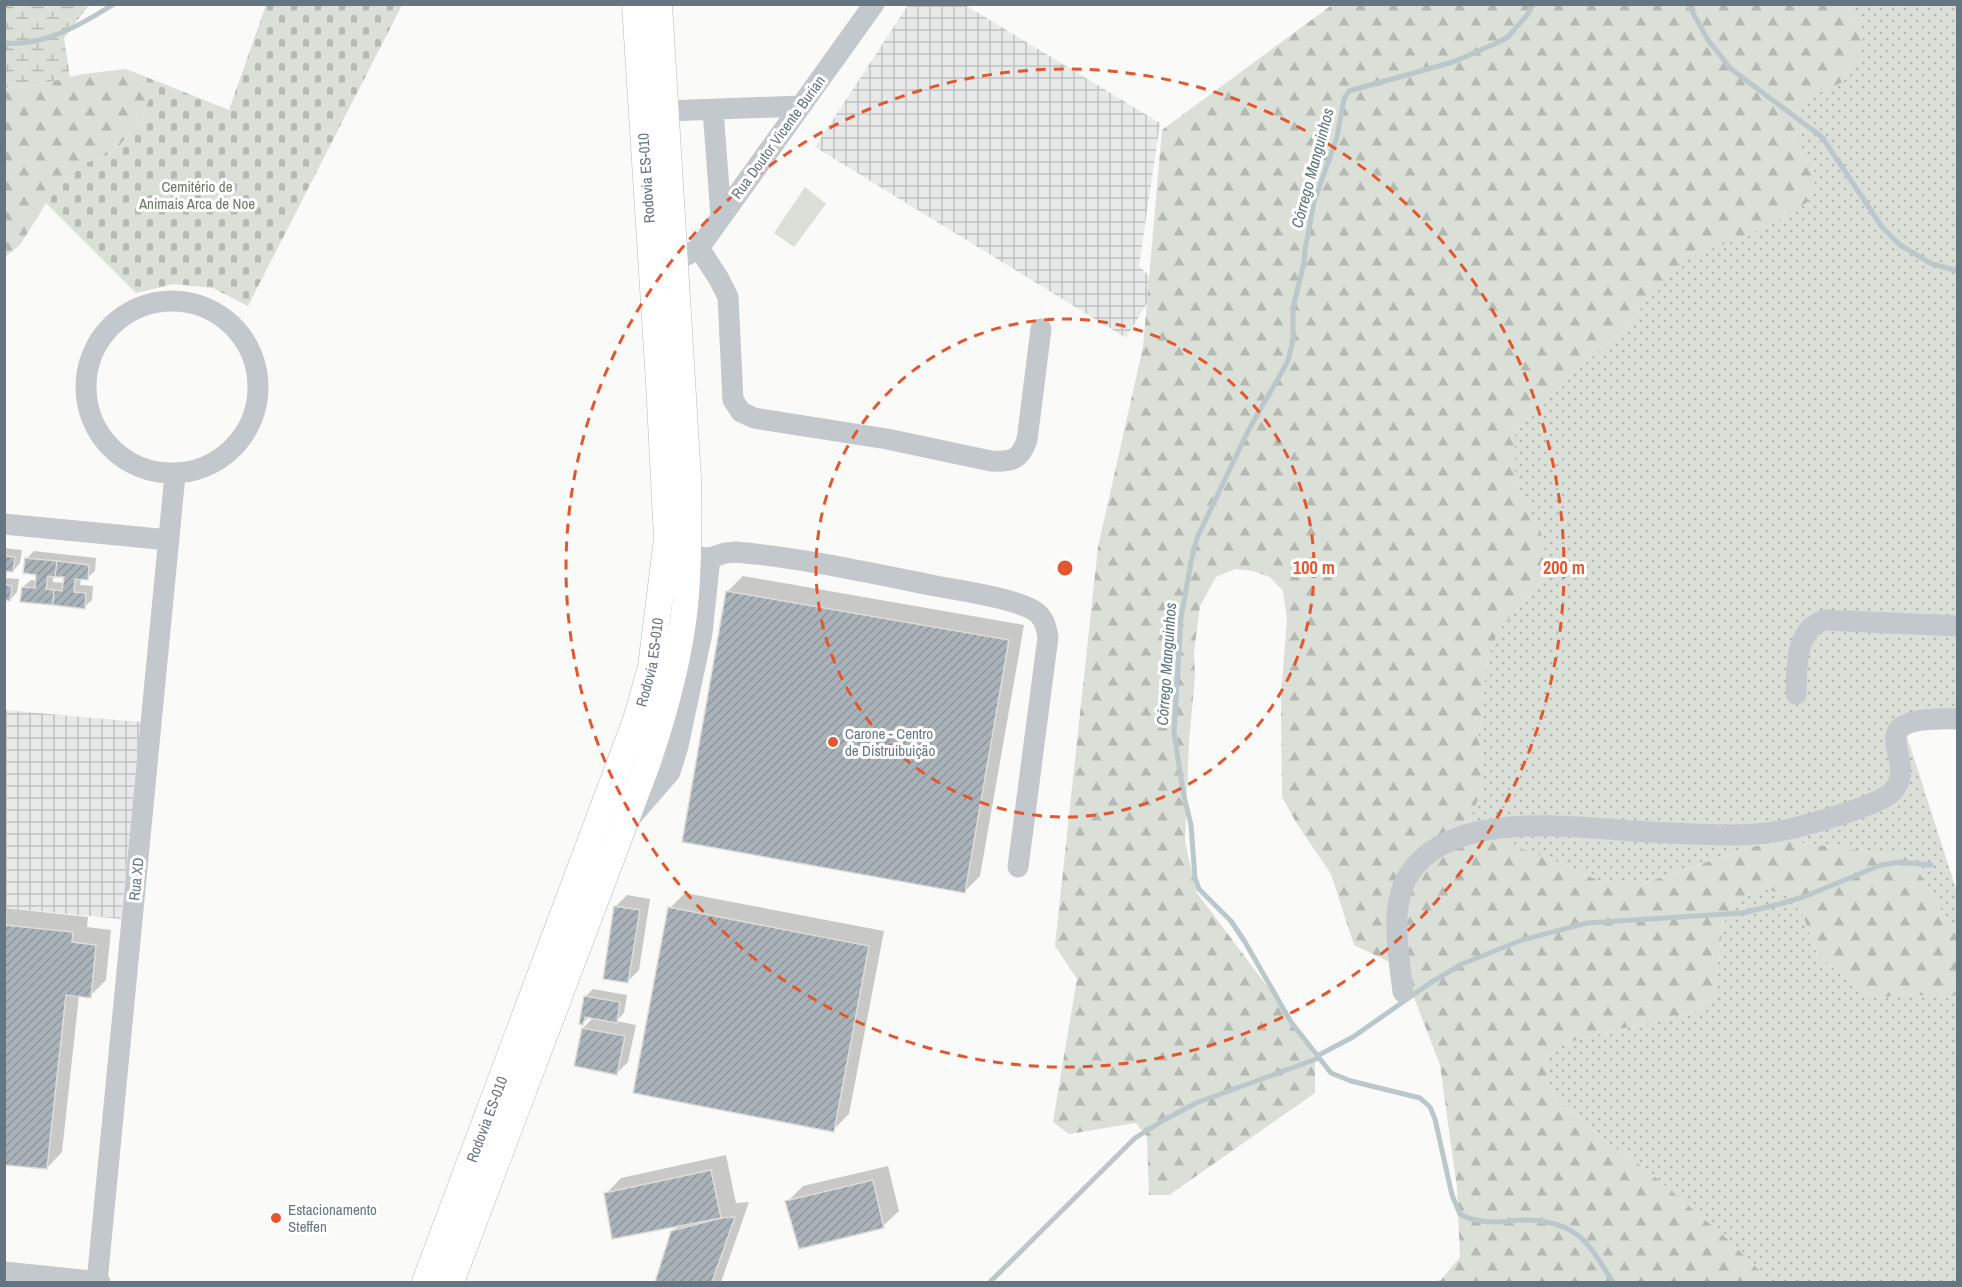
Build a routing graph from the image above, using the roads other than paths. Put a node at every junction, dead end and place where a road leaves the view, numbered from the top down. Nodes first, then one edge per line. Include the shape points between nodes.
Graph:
1 (635, 4) edge
2 (659, 4) edge
3 (874, 4) edge
4 (800, 106) junction
5 (713, 110) junction
6 (666, 111) junction
7 (721, 216) junction
8 (699, 248) junction
9 (675, 261) junction
10 (1041, 329) dead end
11 (175, 475) junction
12 (4, 525) edge
13 (169, 540) junction
14 (700, 557) junction
15 (1958, 626) edge
16 (1797, 694) dead end
17 (1958, 719) edge
18 (1018, 867) dead end
19 (1403, 992) dead end
20 (4, 1272) edge
21 (99, 1282) edge
22 (425, 1282) edge
23 (451, 1282) edge

1 - 22 main road, Rodovia ES-010 via 667,539 651,667 632,732
2 - 6 main road, Rodovia ES-010
3 - 4 street, Rua Doutor Vicente Burian
4 - 5 street
4 - 7 street, Rua Doutor Vicente Burian
5 - 6 street
5 - 7 street
6 - 9 main road, Rodovia ES-010
7 - 8 street, Rua Doutor Vicente Burian
8 - 9 street, Rua Doutor Vicente Burian
8 - 10 street via 728,297 733,400 741,412 754,418 1008,462 1022,453 1028,440
9 - 14 main road, Rodovia ES-010 via 688,478
11 - 11 street via 213,465 242,439 258,404 256,365 238,330 207,307 169,300 131,310 102,336 87,371 88,410 106,445 137,468
11 - 13 street, Rua XD
12 - 13 street
13 - 21 street, Rua XD
14 - 18 street via 736,552 839,567 954,589 1035,611 1045,621 1048,637
14 - 23 main road, Rodovia ES-010 via 662,719 646,767
15 - 16 street via 1824,620 1813,624 1804,636 1797,659
17 - 19 street via 1910,722 1898,729 1895,744 1901,774 1892,792 1855,810 1781,831 1725,836 1533,825 1491,830 1441,844 1417,864 1403,887 1396,930
20 - 21 street

